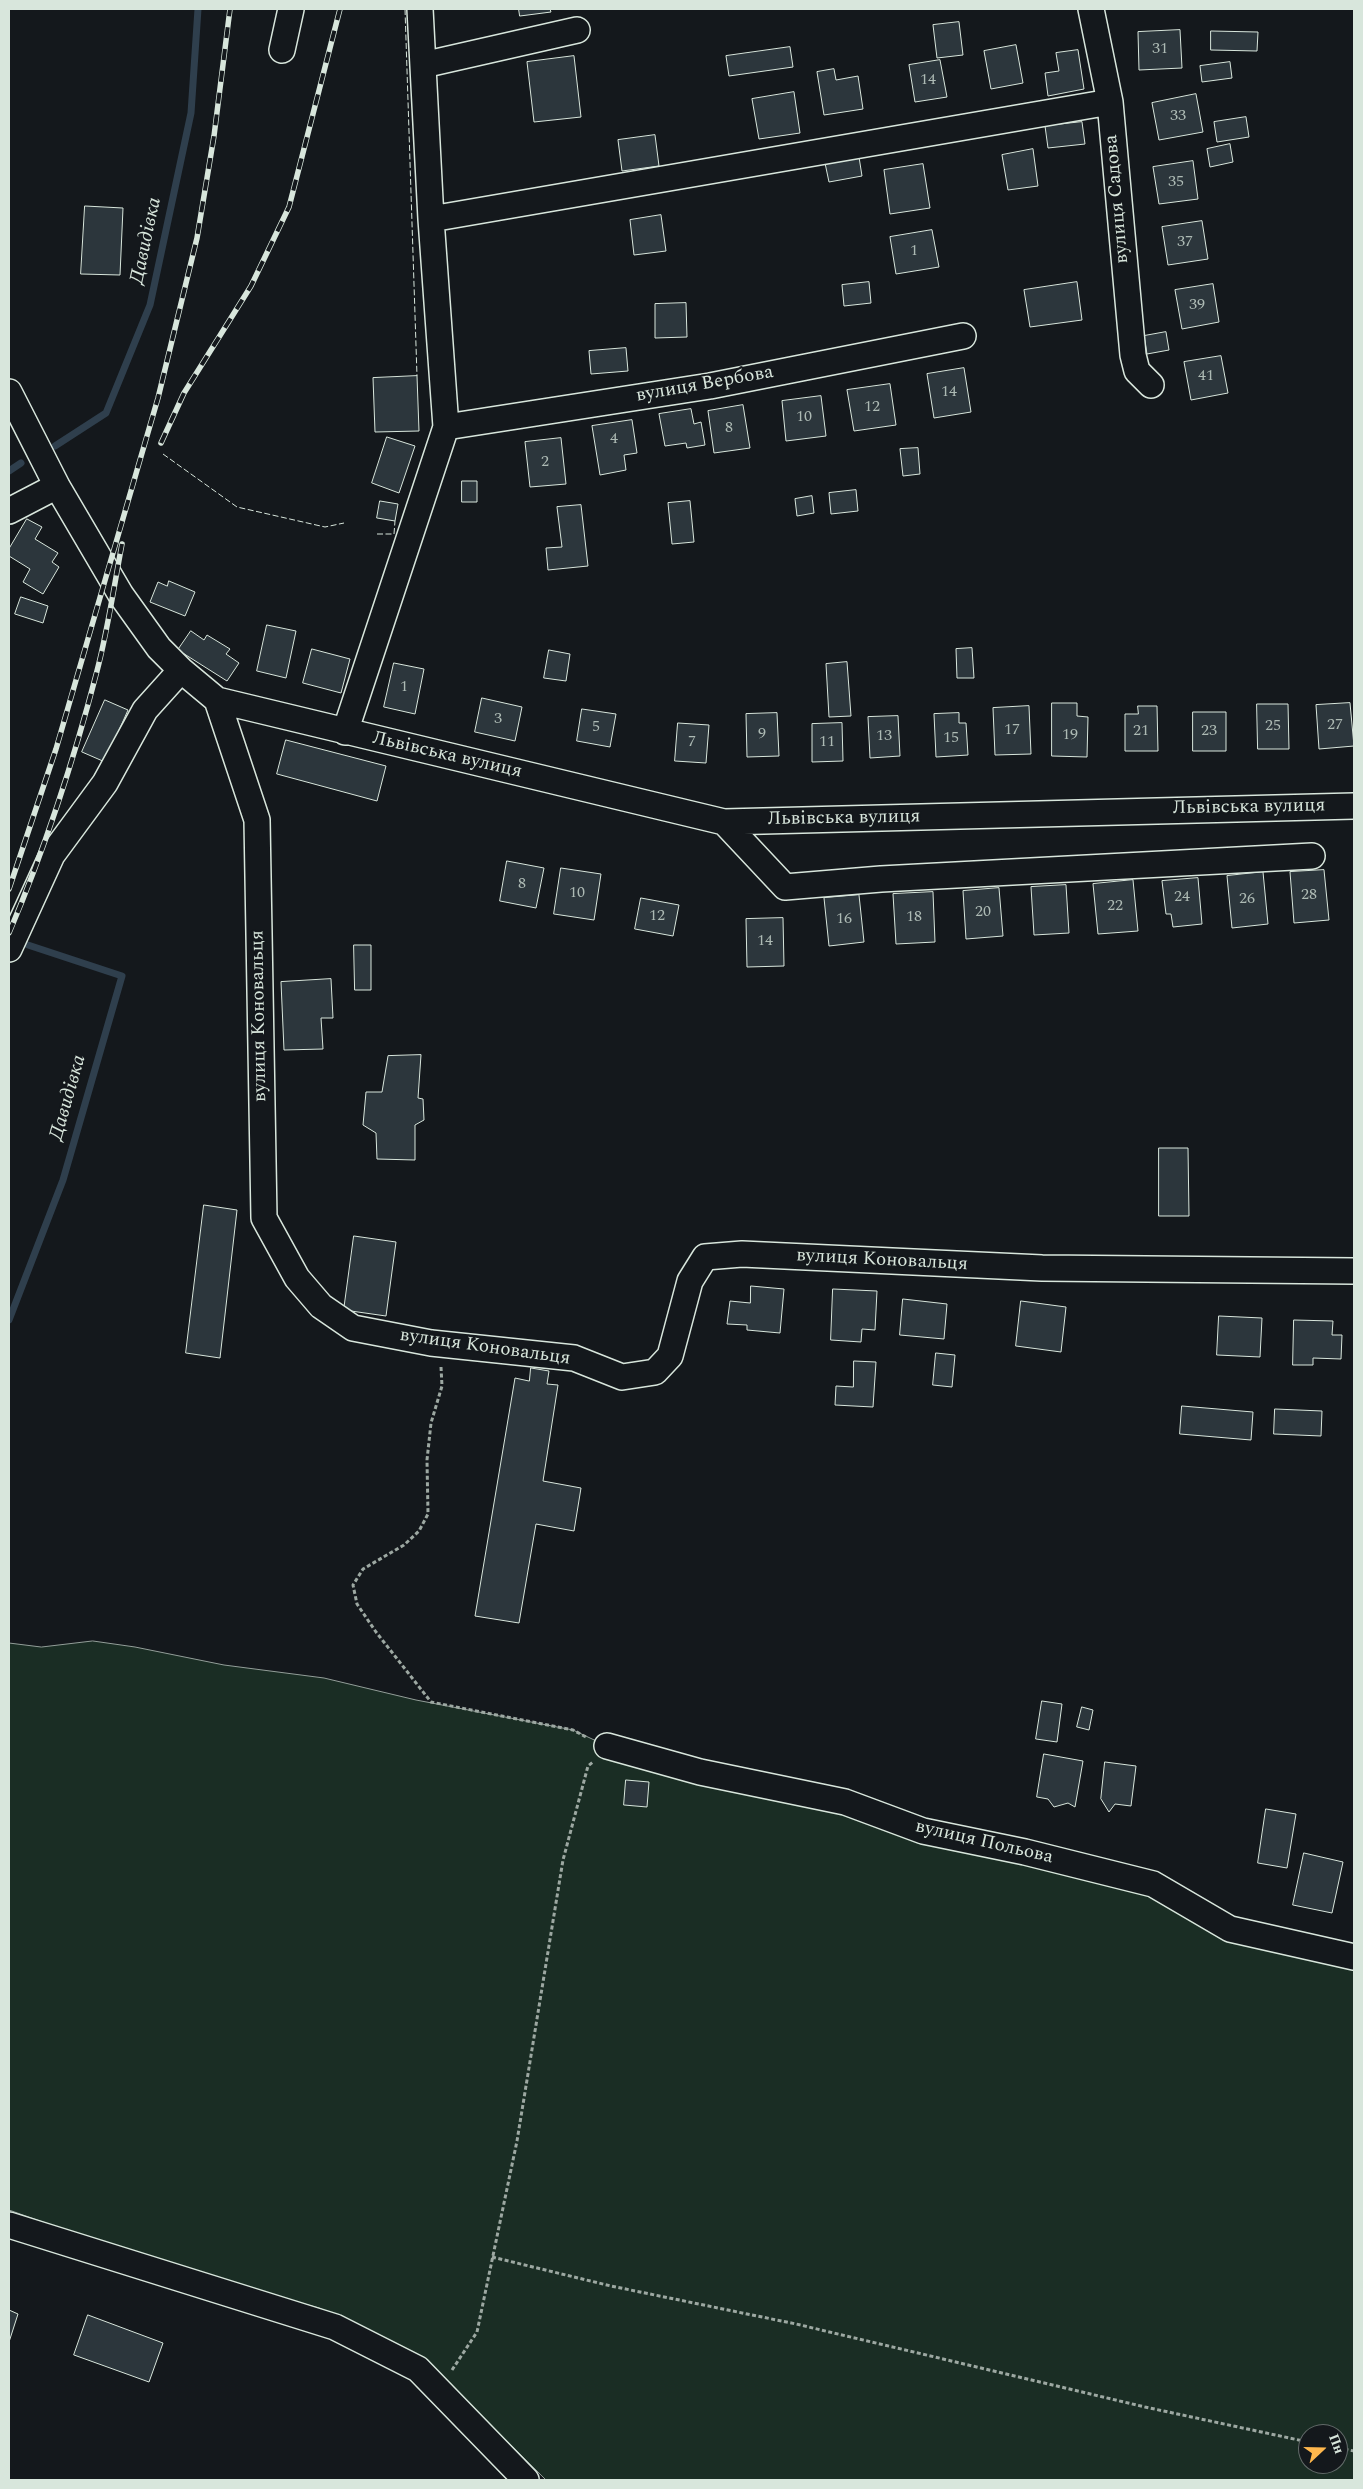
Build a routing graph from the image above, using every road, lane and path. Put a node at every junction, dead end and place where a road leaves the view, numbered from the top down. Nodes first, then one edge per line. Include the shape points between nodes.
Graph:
1 (292, 9) edge
2 (420, 9) edge
3 (1091, 9) edge
4 (577, 30) dead end
5 (282, 50) dead end
6 (423, 65) junction
7 (1110, 102) junction
8 (431, 219) junction
9 (963, 336) dead end
10 (1151, 385) dead end
11 (9, 392) edge
12 (446, 427) junction
13 (57, 486) junction
14 (9, 511) edge
15 (181, 670) junction
16 (217, 700) junction
17 (345, 732) junction
18 (1354, 806) edge
19 (724, 822) junction
20 (1312, 856) dead end
21 (9, 949) edge
22 (1354, 1271) edge
23 (431, 1343) junction
24 (607, 1746) junction
25 (1354, 1957) edge
26 (9, 2225) edge
27 (492, 2257) junction
28 (440, 2390) junction
29 (1298, 2440) edge
30 (526, 2480) edge

1 - 5 street
2 - 6 street
3 - 7 street, вулиця Садова
4 - 6 street
6 - 8 street
7 - 8 street
7 - 10 street, вулиця Садова via 1133,355 1137,371
8 - 12 street
9 - 12 street, вулиця Вербова via 710,386
11 - 13 street
12 - 17 street
13 - 14 street
13 - 15 street via 121,595 159,648
15 - 16 street
15 - 21 street via 145,710 105,783 52,855
16 - 17 street, Львівська вулиця
16 - 23 street, вулиця Коновальця via 257,820 264,1218 296,1278 321,1306 353,1328
17 - 19 street, Львівська вулиця
18 - 19 street, Львівська вулиця
19 - 20 street via 785,887
22 - 23 street, вулиця Коновальця via 1042,1268 742,1254 704,1257 690,1281 670,1356 655,1372 622,1377 574,1358
23 - 24 path via 440,1365 442,1386 431,1423 427,1460 428,1514 419,1531 404,1545 363,1569 353,1585 357,1604 431,1702 573,1730
24 - 25 street, вулиця Польова via 700,1772 844,1802 923,1831 1153,1884 1230,1929
24 - 27 path via 588,1766 563,1860 516,2141
26 - 28 street via 335,2327 418,2369
27 - 28 path via 477,2332
27 - 29 path
28 - 30 street

